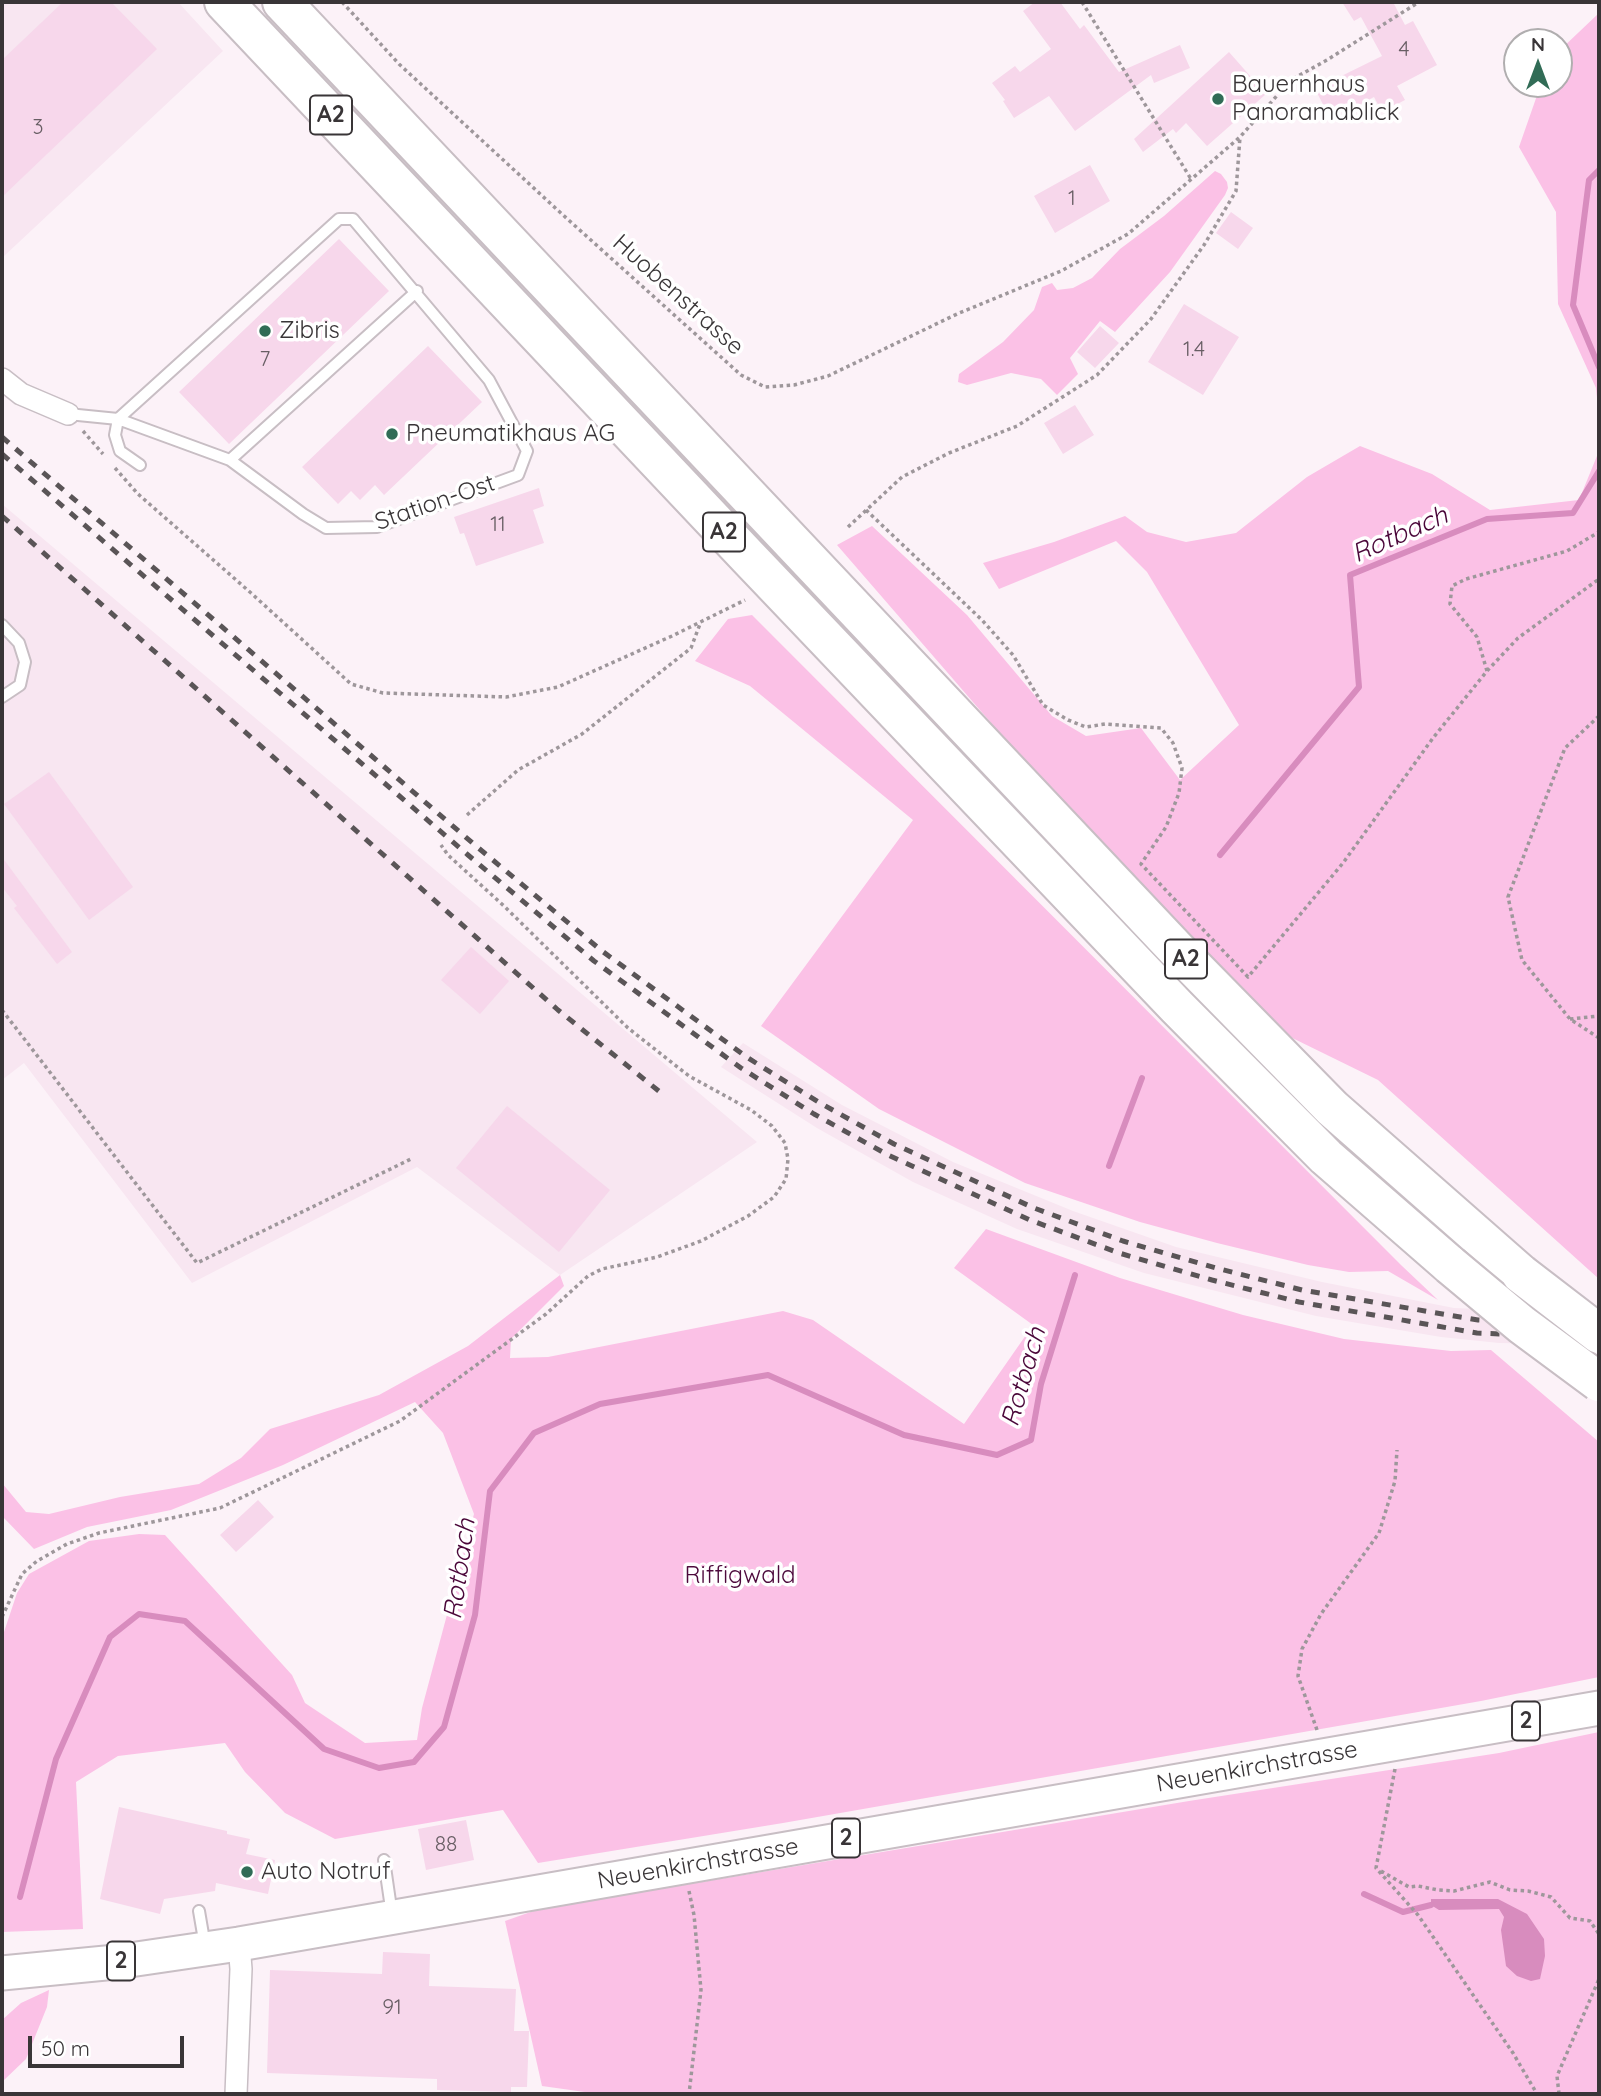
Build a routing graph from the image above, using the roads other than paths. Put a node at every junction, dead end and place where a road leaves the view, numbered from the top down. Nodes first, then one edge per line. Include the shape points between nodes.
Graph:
1 (225, 2) edge
2 (282, 2) edge
3 (416, 291) junction
4 (2, 379) edge
5 (68, 414) joint
6 (118, 419) junction
7 (230, 460) junction
8 (140, 465) dead end
9 (2, 625) edge
10 (2, 697) edge
11 (1599, 1334) edge
12 (1599, 1382) edge
13 (1599, 1708) edge
14 (384, 1860) dead end
15 (199, 1911) dead end
16 (393, 1917) junction
17 (239, 1944) junction
18 (205, 1948) junction
19 (2, 1973) edge
20 (236, 2094) edge

1 - 12 highway, A2, bridge via 1013,835 1304,1135 1450,1265
2 - 11 highway, A2, bridge via 1166,939 1332,1108 1521,1274
3 - 6 lane, Station-Ost via 353,219 339,219
3 - 7 lane
3 - 7 lane, Station-Ost via 489,380 527,451 518,475 377,527 326,528
4 - 5 street, Station-Ost via 21,394
5 - 6 lane, Station-Ost
6 - 7 lane, Station-Ost
6 - 8 lane via 115,435 120,451
9 - 10 lane via 19,643 25,662 20,685
13 - 16 main road, Neuenkirchstrasse / 2
14 - 16 lane
15 - 18 lane
16 - 17 main road, Neuenkirchstrasse / 2
17 - 18 main road, Neuenkirchstrasse / 2
17 - 20 street
18 - 19 main road, Neuenkirchstrasse / 2

